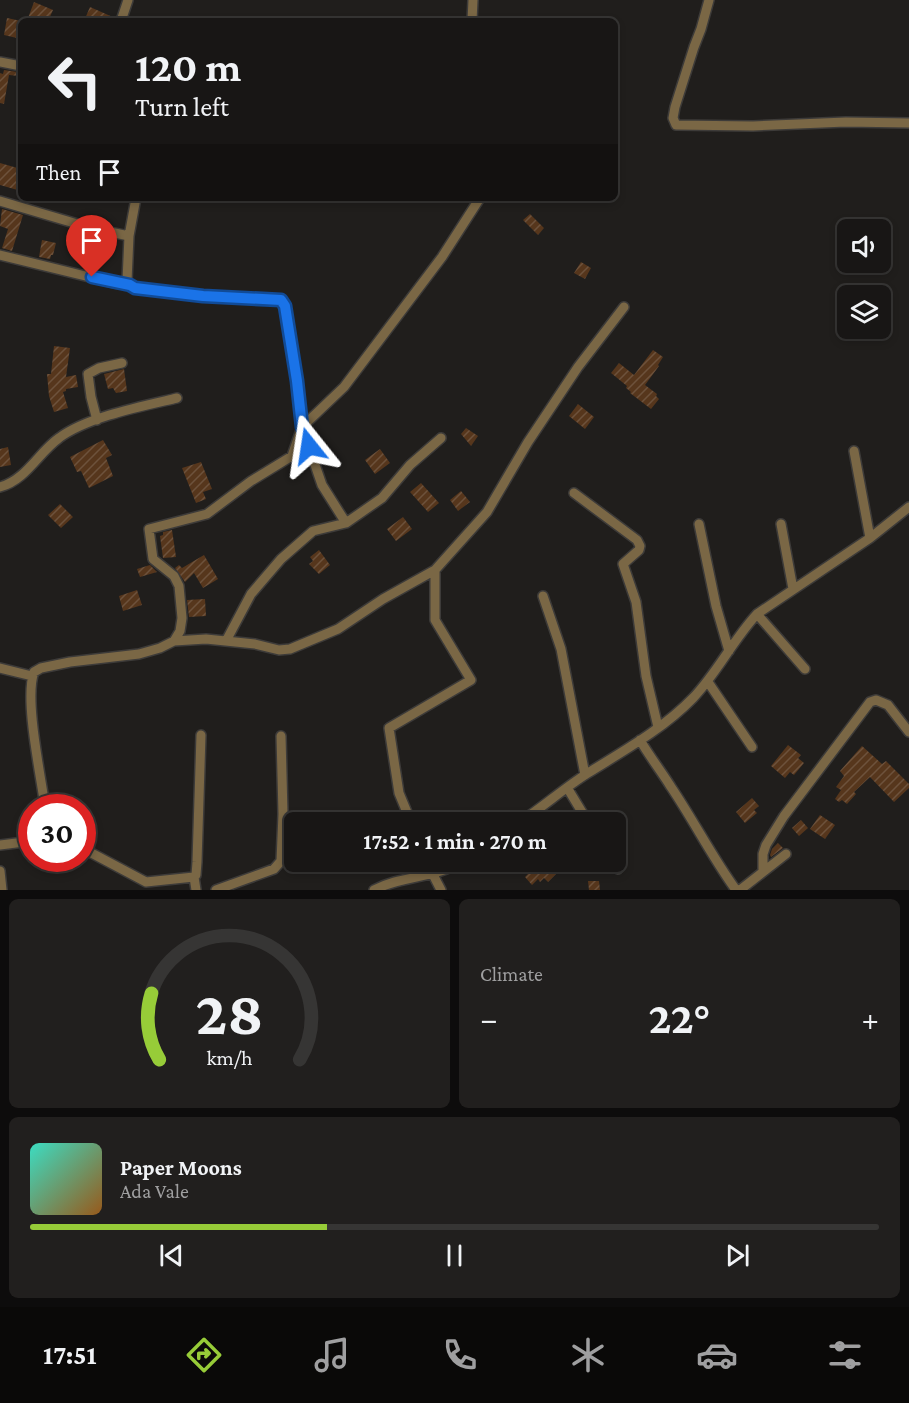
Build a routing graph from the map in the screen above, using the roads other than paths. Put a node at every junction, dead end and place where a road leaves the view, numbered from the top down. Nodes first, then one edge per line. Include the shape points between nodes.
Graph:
1 (128, 0) edge
2 (473, 0) edge
3 (709, 0) edge
4 (122, 18) edge
5 (472, 18) edge
6 (0, 62) edge
7 (18, 65) edge
8 (909, 123) edge
9 (0, 201) edge
10 (135, 201) edge
11 (478, 201) edge
12 (129, 236) junction
13 (0, 255) edge
14 (130, 285) junction
15 (624, 307) dead end
16 (122, 363) dead end
17 (177, 398) dead end
18 (97, 420) junction
19 (302, 427) junction
20 (441, 438) dead end
21 (854, 451) dead end
22 (0, 487) edge
23 (574, 493) dead end
24 (909, 507) edge
25 (346, 522) junction
26 (699, 524) dead end
27 (781, 524) dead end
28 (870, 538) junction
29 (435, 570) junction
30 (793, 589) junction
31 (543, 596) dead end
32 (757, 614) junction
33 (174, 641) junction
34 (226, 641) junction
35 (729, 651) junction
36 (0, 668) edge
37 (805, 669) dead end
38 (32, 676) junction
39 (708, 682) junction
40 (658, 727) junction
41 (909, 732) edge
42 (201, 735) dead end
43 (281, 736) dead end
44 (640, 740) junction
45 (752, 747) dead end
46 (585, 775) junction
47 (568, 789) junction
48 (43, 794) edge
49 (407, 812) edge
50 (535, 812) edge
51 (582, 812) edge
52 (18, 843) edge
53 (0, 845) edge
54 (786, 854) dead end
55 (96, 855) edge
56 (0, 871) edge
57 (431, 872) edge
58 (438, 872) edge
59 (763, 872) junction
60 (432, 875) junction
61 (194, 877) junction
62 (223, 889) edge
63 (2, 890) edge
64 (196, 890) edge
65 (374, 890) edge
66 (441, 890) edge
67 (738, 890) edge

1 - 4 street
2 - 5 street
3 - 8 street via 675,107 676,125
6 - 7 street
9 - 12 street
10 - 12 street
11 - 19 street via 442,257 344,387
12 - 14 street
13 - 14 street
14 - 19 street via 203,296 281,300
15 - 29 street via 578,367 487,512
16 - 18 street via 88,374
17 - 18 street
18 - 22 street via 60,437 18,480
19 - 25 street via 322,485
19 - 33 street via 292,456 207,514 148,529 153,559 174,576 179,586 182,618
20 - 25 street via 410,465 382,498
21 - 28 street
23 - 40 street via 640,546 623,564 636,602
24 - 28 street
25 - 34 street via 313,531 281,559 251,594
26 - 35 street
27 - 30 street
28 - 30 street
29 - 34 street via 338,629 290,649
29 - 49 street via 435,620 471,680 389,728 399,793
30 - 32 street
31 - 46 street via 561,649
32 - 35 street
32 - 37 street
33 - 34 street
33 - 38 street via 139,654 41,668
35 - 39 street
36 - 38 street
38 - 48 street via 32,723
39 - 40 street
39 - 45 street
40 - 44 street
41 - 59 street via 888,705 870,702 784,816 766,845
42 - 61 street
43 - 62 street via 281,861 274,869
44 - 46 street
44 - 67 street via 720,868
46 - 47 street
47 - 50 street
47 - 51 street
52 - 53 street
54 - 59 street
55 - 61 street via 146,882
56 - 63 street
57 - 60 street
58 - 60 street
59 - 67 street
60 - 65 street via 395,881
60 - 66 street
61 - 64 street

